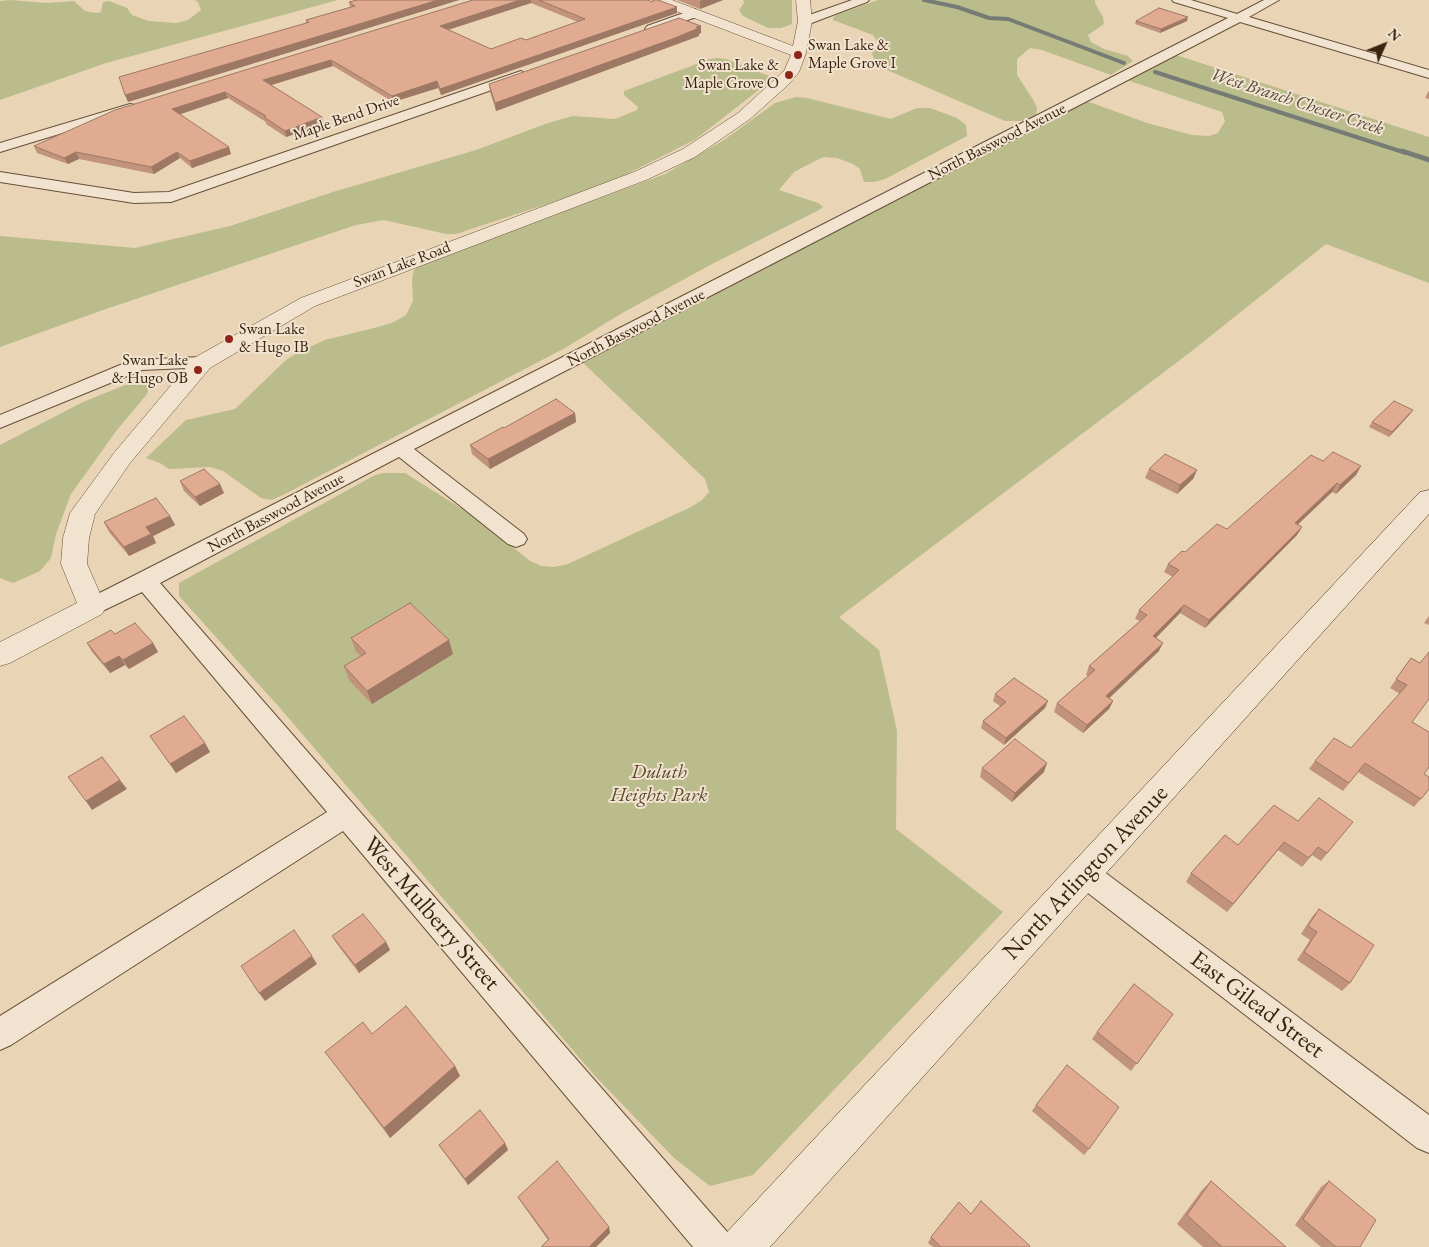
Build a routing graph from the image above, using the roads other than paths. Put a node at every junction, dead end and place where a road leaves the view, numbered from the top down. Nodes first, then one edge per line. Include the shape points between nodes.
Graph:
1 (660, 0) edge
2 (803, 0) edge
3 (863, 0) edge
4 (1178, 0) edge
5 (1273, 0) edge
6 (695, 14) junction
7 (1239, 18) junction
8 (805, 21) junction
9 (639, 33) edge
10 (799, 54) junction
11 (537, 69) edge
12 (1429, 74) edge
13 (143, 104) edge
14 (0, 148) edge
15 (0, 177) edge
16 (202, 363) junction
17 (0, 422) edge
18 (400, 448) junction
19 (1429, 498) edge
20 (516, 539) dead end
21 (145, 582) junction
22 (92, 607) junction
23 (0, 655) edge
24 (345, 815) junction
25 (1085, 874) junction
26 (0, 1034) edge
27 (1429, 1136) edge
28 (716, 1247) edge
29 (742, 1247) edge

1 - 6 street
2 - 8 street, Swan Lake Road
3 - 8 street
4 - 7 street
5 - 7 street, North Basswood Avenue
6 - 9 street
6 - 10 street
7 - 12 street
7 - 18 street, North Basswood Avenue
8 - 10 street, Swan Lake Road
10 - 16 street, Swan Lake Road via 783,82 744,116 689,153 640,176 308,302
11 - 15 street, Maple Bend Drive via 171,197 134,198
13 - 14 street
16 - 17 street via 139,364
16 - 22 street, Swan Lake Road via 122,458 83,513 76,538 74,564
18 - 20 street
18 - 21 street, North Basswood Avenue
19 - 25 street, North Arlington Avenue
21 - 22 street, North Basswood Avenue
21 - 24 street, West Mulberry Street
22 - 23 street, North Basswood Avenue
24 - 26 street
24 - 28 street, West Mulberry Street
25 - 27 street, East Gilead Street
25 - 29 street, North Arlington Avenue

